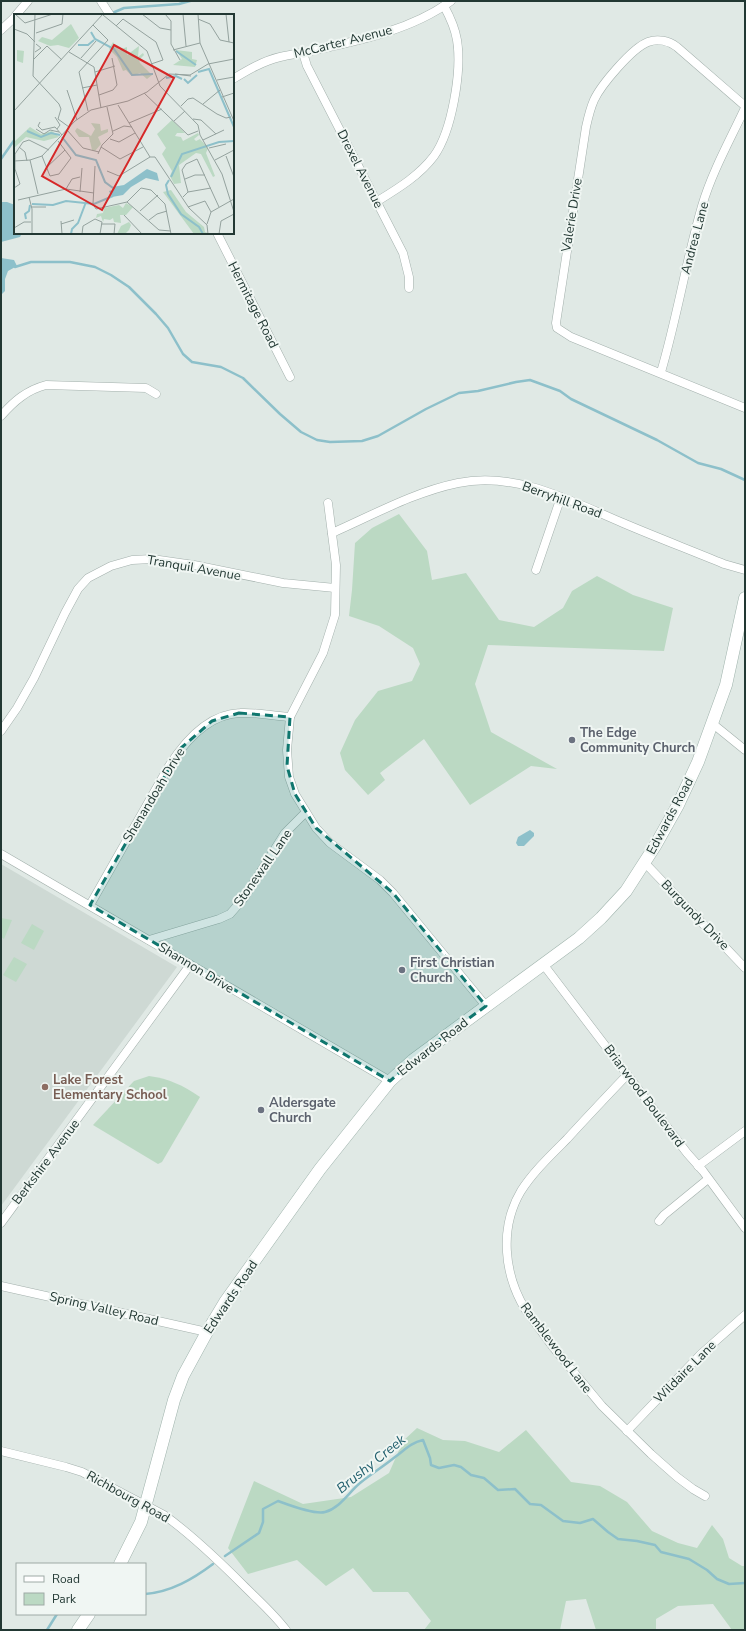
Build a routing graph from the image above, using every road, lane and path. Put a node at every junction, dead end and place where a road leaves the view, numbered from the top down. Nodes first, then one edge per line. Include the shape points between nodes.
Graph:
1 (28, 1) edge
2 (101, 1) edge
3 (448, 3) edge
4 (109, 13) edge
5 (18, 14) edge
6 (14, 18) edge
7 (1, 30) edge
8 (303, 53) junction
9 (234, 78) edge
10 (745, 107) edge
11 (376, 202) junction
12 (217, 234) edge
13 (409, 288) dead end
14 (661, 372) junction
15 (290, 377) dead end
16 (156, 394) dead end
17 (745, 408) edge
18 (1, 416) edge
19 (561, 497) junction
20 (328, 503) dead end
21 (332, 533) junction
22 (536, 570) dead end
23 (745, 570) edge
24 (335, 588) junction
25 (744, 606) edge
26 (290, 717) junction
27 (713, 724) junction
28 (1, 731) edge
29 (745, 750) edge
30 (305, 813) junction
31 (1, 854) edge
32 (645, 863) junction
33 (90, 905) junction
34 (149, 940) junction
35 (544, 964) junction
36 (190, 965) junction
37 (745, 968) edge
38 (486, 1006) junction
39 (627, 1075) junction
40 (390, 1082) junction
41 (745, 1131) edge
42 (698, 1166) junction
43 (708, 1179) junction
44 (659, 1221) dead end
45 (1, 1223) edge
46 (745, 1228) edge
47 (1, 1286) edge
48 (745, 1315) edge
49 (207, 1332) junction
50 (628, 1431) junction
51 (1, 1451) edge
52 (705, 1496) dead end
53 (146, 1505) junction
54 (121, 1563) edge
55 (88, 1615) edge
56 (78, 1630) edge
57 (286, 1630) edge

1 - 5 street
2 - 4 street
3 - 8 street, McCarter Avenue via 431,15 411,24
3 - 11 street via 458,46 453,102 446,131 427,164 415,176
6 - 7 street
8 - 9 street, McCarter Avenue via 268,60
8 - 11 street, Drexel Avenue via 307,66
10 - 14 street, Andrea Lane via 703,205
10 - 14 street, Valerie Drive via 678,47 659,40 646,43 631,55 600,88 589,112 556,328 571,337
11 - 13 street, Drexel Avenue via 406,260
12 - 15 street, Hermitage Road
14 - 17 street, Valerie Drive
16 - 18 street via 146,388 46,385 24,395
19 - 21 street, Berryhill Road via 502,481 459,483 395,504
19 - 22 street
19 - 23 street, Berryhill Road via 724,564
20 - 21 street
21 - 24 street via 336,565
24 - 26 street via 335,615 329,638
24 - 28 street, Tranquil Avenue via 282,583 152,558 111,566 88,578 78,589 34,678
25 - 27 street, Edwards Road via 726,685
26 - 30 street via 288,772 294,794
26 - 33 street, Shenandoah Drive via 246,712 232,714 212,721 190,738 168,766
27 - 29 street
27 - 32 street, Edwards Road via 689,784
30 - 34 street, Stonewall Lane via 285,833 244,898 230,914
30 - 38 street via 330,843 380,880 393,893
31 - 33 street, Shannon Drive
32 - 35 street, Edwards Road via 626,891 601,918
32 - 37 street, Burgundy Drive
33 - 34 street, Shannon Drive
34 - 36 street, Shannon Drive
35 - 38 street, Edwards Road
35 - 39 street, Briarwood Boulevard
36 - 40 street, Shannon Drive
36 - 45 street, Berkshire Avenue
38 - 40 street, Edwards Road via 418,1056
39 - 42 street, Briarwood Boulevard
39 - 50 street, Ramblewood Lane via 545,1161 523,1188 508,1228 507,1254 511,1280 525,1310 592,1394
40 - 49 street, Edwards Road via 320,1169 225,1302
41 - 42 street
42 - 43 street, Briarwood Boulevard
43 - 44 street
43 - 46 street, Briarwood Boulevard
47 - 49 street, Spring Valley Road
48 - 50 street, Wildaire Lane via 701,1354
49 - 53 street, Edwards Road via 183,1376 172,1405
50 - 52 street, Ramblewood Lane via 678,1477
51 - 53 street, Richbourg Road via 82,1472
53 - 54 street, Edwards Road via 142,1522
53 - 57 street, Richbourg Road via 175,1523 232,1574
55 - 56 street

